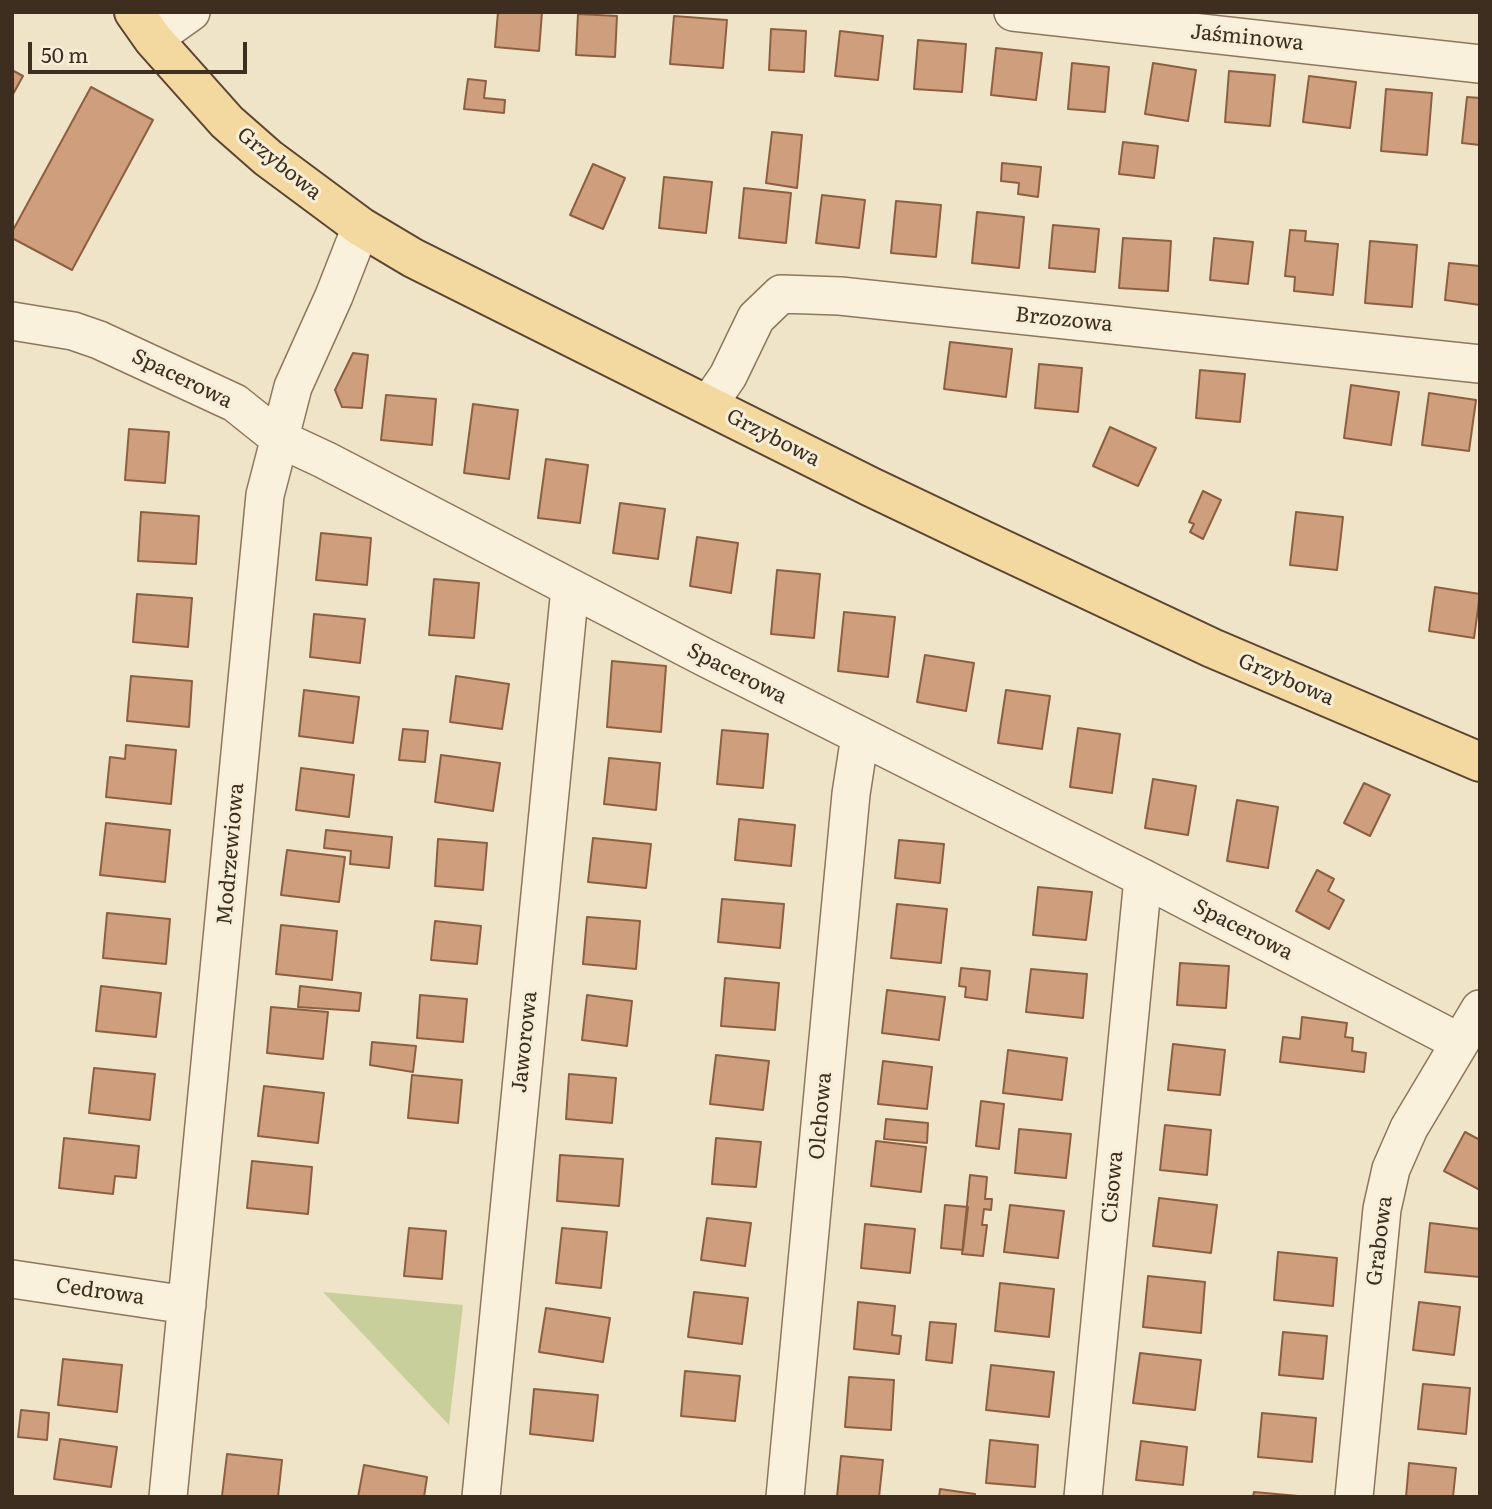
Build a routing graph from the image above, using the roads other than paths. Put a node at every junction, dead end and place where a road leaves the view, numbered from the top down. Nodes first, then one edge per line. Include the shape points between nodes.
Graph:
1 (191, 12) edge
2 (1013, 12) edge
3 (143, 26) edge
4 (1480, 64) edge
5 (360, 227) junction
6 (12, 321) edge
7 (1480, 364) edge
8 (708, 405) junction
9 (279, 439) junction
10 (570, 588) junction
11 (860, 737) junction
12 (1480, 762) edge
13 (1143, 878) junction
14 (1480, 1009) edge
15 (1459, 1042) junction
16 (12, 1279) edge
17 (187, 1305) junction
18 (168, 1497) edge
19 (481, 1497) edge
20 (785, 1497) edge
21 (1083, 1497) edge
22 (1354, 1497) edge

1 - 3 street
2 - 4 street, Jaśminowa
3 - 5 main road, Grzybowa via 227,122
5 - 8 main road, Grzybowa
5 - 9 street, Modrzewiowa via 293,387
6 - 9 street, Spacerowa via 99,340 236,403
7 - 8 street, Brzozowa via 840,296 781,294 756,318 728,376
8 - 12 main road, Grzybowa via 1212,648
9 - 10 street, Spacerowa
9 - 17 street, Modrzewiowa via 265,495
10 - 11 street, Spacerowa
10 - 19 street, Jaworowa
11 - 13 street, Spacerowa
11 - 20 street, Olchowa
13 - 15 street, Spacerowa
13 - 21 street, Cisowa
14 - 15 street, Grabowa
15 - 22 street, Grabowa via 1391,1169 1382,1209
16 - 17 street, Cedrowa
17 - 18 street, Modrzewiowa

